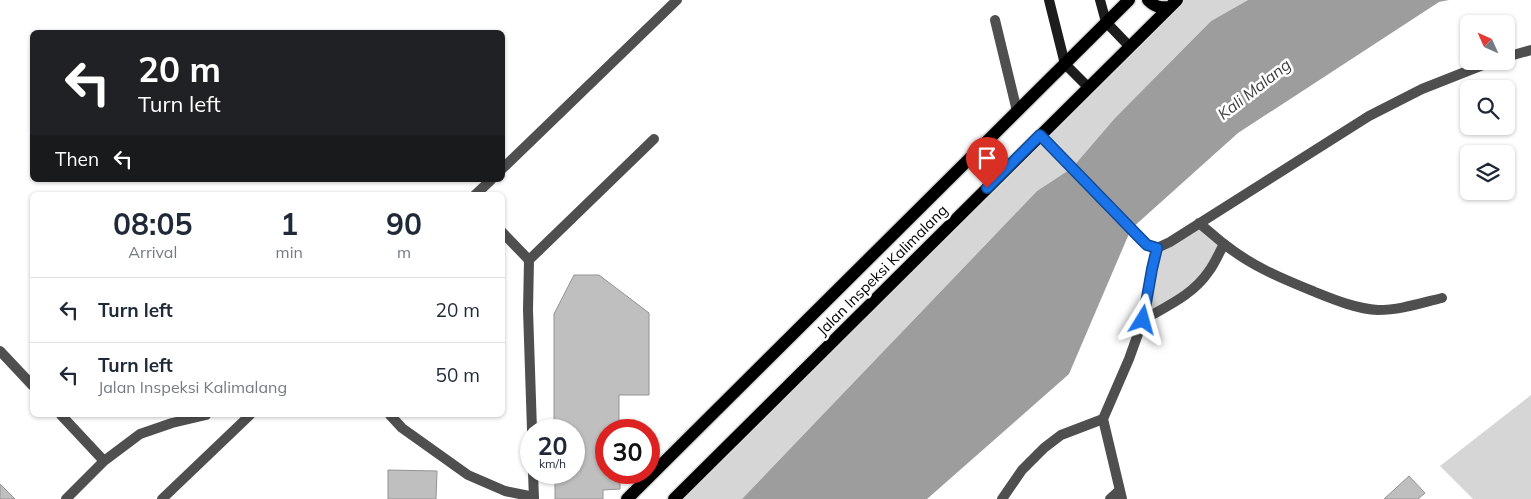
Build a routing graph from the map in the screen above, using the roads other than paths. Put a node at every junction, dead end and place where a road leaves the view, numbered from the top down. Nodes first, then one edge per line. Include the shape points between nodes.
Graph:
1 (677, 0) edge
2 (1049, 0) edge
3 (1100, 0) edge
4 (1129, 0) edge
5 (1148, 0) edge
6 (1174, 3) edge
7 (996, 20) dead end
8 (1106, 22) junction
9 (1129, 46) junction
10 (1531, 50) edge
11 (1515, 54) edge
12 (1065, 64) junction
13 (1470, 70) edge
14 (1088, 87) junction
15 (1017, 111) junction
16 (1040, 135) junction
17 (654, 139) dead end
18 (505, 166) edge
19 (489, 182) edge
20 (478, 192) edge
21 (1198, 223) junction
22 (505, 235) edge
23 (1224, 244) junction
24 (1157, 248) junction
25 (529, 260) junction
26 (1442, 298) dead end
27 (1143, 320) junction
28 (0, 352) edge
29 (30, 384) edge
30 (63, 417) edge
31 (198, 417) edge
32 (248, 417) edge
33 (392, 417) edge
34 (532, 419) edge
35 (1103, 419) junction
36 (104, 461) junction
37 (533, 484) edge
38 (1121, 494) edge
39 (534, 498) edge
40 (1004, 498) edge
41 (66, 499) edge
42 (162, 499) edge
43 (627, 499) edge
44 (674, 499) edge
45 (1110, 499) edge

1 - 18 street
2 - 12 street
3 - 8 street
4 - 8 main road, Jalan Inspeksi Kalimalang
5 - 6 main road via 1161,8
6 - 9 main road, Jalan Inspeksi Kalimalang
7 - 15 street
8 - 9 street
8 - 12 main road, Jalan Inspeksi Kalimalang
9 - 14 main road, Jalan Inspeksi Kalimalang
10 - 11 street
12 - 14 street
12 - 15 main road, Jalan Inspeksi Kalimalang
13 - 21 street via 1422,89 1369,116
14 - 16 main road, Jalan Inspeksi Kalimalang
15 - 43 main road, Jalan Inspeksi Kalimalang
16 - 24 street via 1136,235 1147,245
16 - 44 main road, Jalan Inspeksi Kalimalang
17 - 25 street
19 - 20 street
21 - 23 street
21 - 24 street
22 - 25 street
23 - 26 street via 1266,272 1363,308 1404,308
23 - 27 street via 1208,272 1192,290
24 - 27 street
25 - 34 street
27 - 35 street
28 - 29 street
30 - 36 street
31 - 36 street via 140,434
32 - 42 street
33 - 39 street via 402,428 468,475
35 - 38 street
35 - 40 street via 1061,436 1044,448 1022,470
36 - 41 street
37 - 39 street
38 - 45 street

